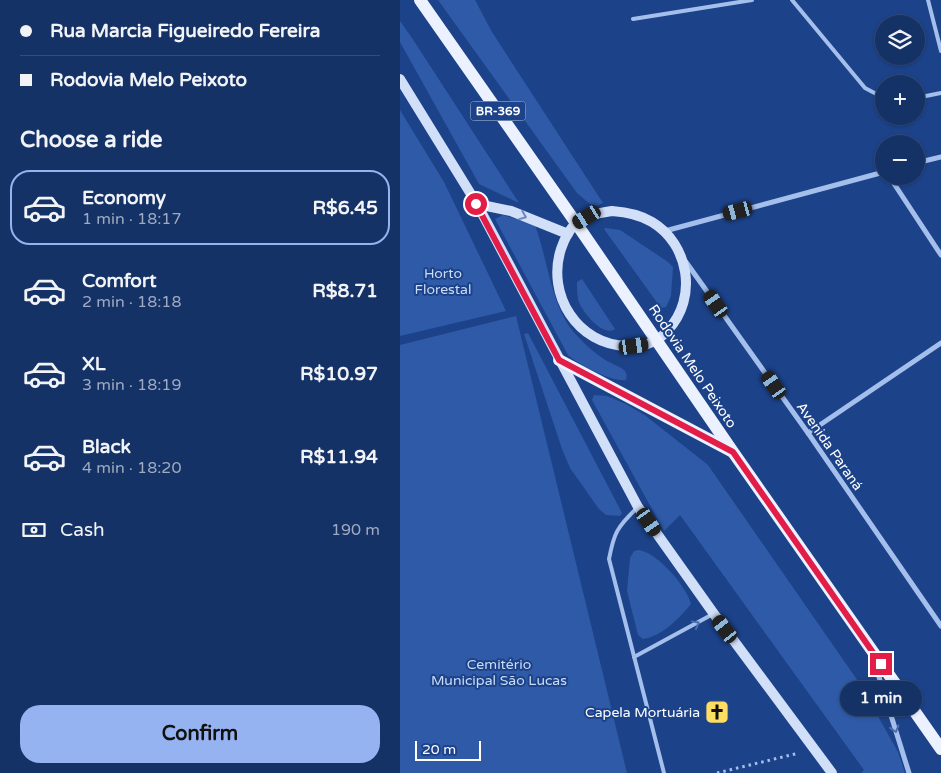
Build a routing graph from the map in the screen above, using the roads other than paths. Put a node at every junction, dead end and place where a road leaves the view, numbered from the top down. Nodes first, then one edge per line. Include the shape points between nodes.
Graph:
1 (420, 0) edge
2 (752, 0) edge
3 (792, 0) edge
4 (928, 0) edge
5 (633, 19) dead end
6 (941, 51) edge
7 (400, 79) edge
8 (875, 93) edge
9 (941, 93) edge
10 (925, 96) edge
11 (941, 157) edge
12 (925, 161) edge
13 (875, 174) edge
14 (895, 185) edge
15 (476, 204) junction
16 (576, 223) junction
17 (665, 231) junction
18 (568, 234) junction
19 (941, 255) edge
20 (681, 256) junction
21 (657, 341) junction
22 (941, 343) edge
23 (559, 360) junction
24 (808, 433) junction
25 (733, 452) junction
26 (638, 507) junction
27 (714, 614) junction
28 (941, 626) edge
29 (870, 649) junction
30 (634, 657) junction
31 (941, 749) edge
32 (664, 773) edge
33 (832, 773) edge
34 (909, 773) edge

1 - 16 main road, Rodovia Melo Peixoto / BR-369
2 - 5 lane
3 - 8 lane via 865,88
4 - 6 lane
7 - 15 street
9 - 10 lane
11 - 12 street
13 - 17 street
14 - 19 street
15 -> 18 street via 511,211
15 - 23 street
16 - 17 street via 599,213 624,212 639,215
16 - 18 street
16 - 21 main road, Rodovia Melo Peixoto / BR-369
17 - 20 street
18 - 21 street via 558,257 557,281 564,305 578,325 598,339 615,345 634,346
20 - 21 street via 686,274 684,302 671,328
20 - 24 street, Avenida Paraná
21 - 25 main road, Rodovia Melo Peixoto / BR-369
22 - 24 street
23 - 25 main road, BR-369
23 - 26 street
24 - 28 street, Avenida Paraná
25 - 29 main road, Rodovia Melo Peixoto / BR-369
26 - 27 street
26 - 30 lane via 613,537 609,560
30 -> 27 lane
27 - 33 street
29 - 31 main road, Rodovia Melo Peixoto / BR-369
29 -> 34 street
30 - 32 lane

